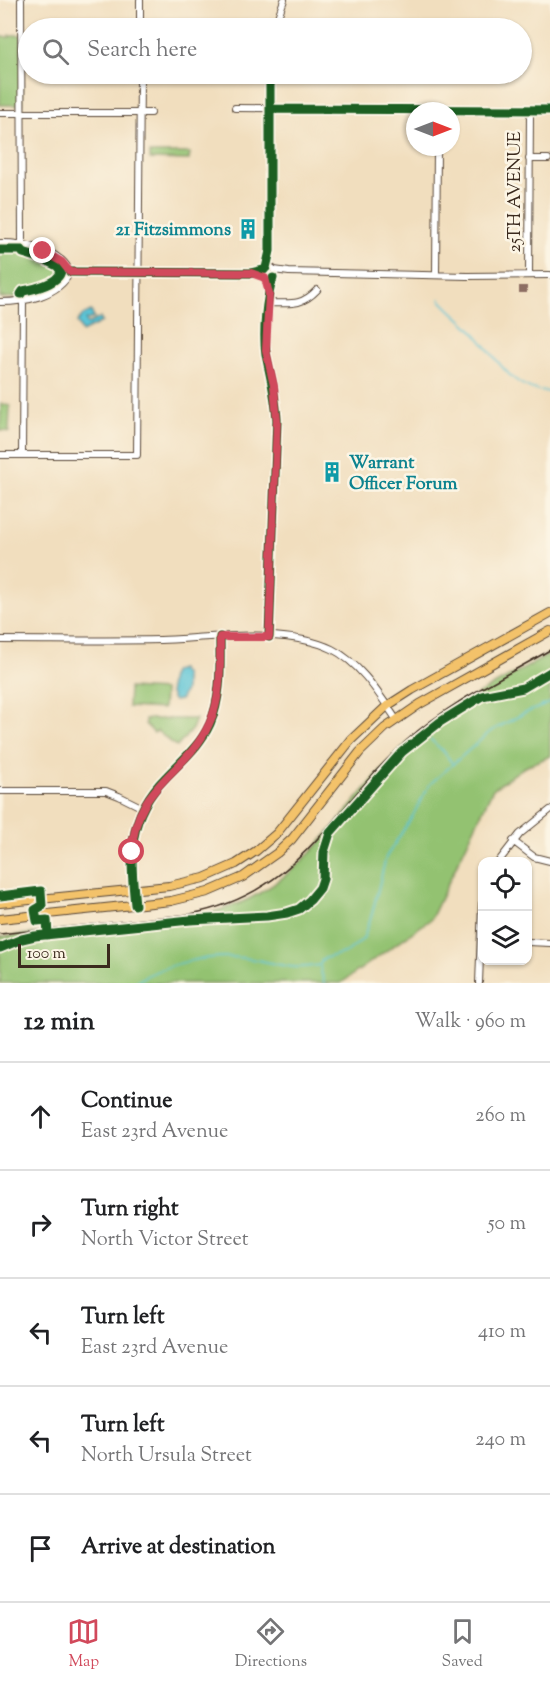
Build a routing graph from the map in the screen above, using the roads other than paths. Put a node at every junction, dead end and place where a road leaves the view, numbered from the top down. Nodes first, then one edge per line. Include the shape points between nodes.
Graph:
1 (21, 0) edge
2 (140, 0) edge
3 (284, 0) edge
4 (21, 18) edge
5 (140, 18) edge
6 (278, 18) edge
7 (22, 84) edge
8 (140, 84) edge
9 (270, 84) edge
10 (235, 108) dead end
11 (270, 109) junction
12 (406, 110) edge
13 (460, 110) edge
14 (530, 110) junction
15 (550, 110) edge
16 (0, 113) edge
17 (22, 113) junction
18 (140, 113) junction
19 (151, 113) dead end
20 (437, 156) edge
21 (529, 159) junction
22 (548, 159) dead end
23 (0, 243) edge
24 (22, 244) junction
25 (270, 252) junction
26 (70, 272) junction
27 (138, 273) junction
28 (265, 273) junction
29 (274, 274) junction
30 (436, 275) junction
31 (528, 275) junction
32 (550, 275) edge
33 (317, 290) dead end
34 (269, 294) junction
35 (23, 300) junction
36 (0, 302) edge
37 (267, 303) junction
38 (0, 455) edge
39 (22, 455) junction
40 (550, 613) edge
41 (550, 631) edge
42 (220, 637) junction
43 (269, 637) junction
44 (0, 640) edge
45 (387, 706) junction
46 (396, 719) junction
47 (0, 790) edge
48 (143, 808) junction
49 (550, 810) edge
50 (513, 841) junction
51 (502, 857) edge
52 (550, 861) edge
53 (133, 890) junction
54 (0, 903) edge
55 (135, 905) junction
56 (0, 919) edge
57 (532, 942) edge
58 (550, 943) edge
59 (480, 965) edge
60 (479, 983) edge

1 - 4 street
2 - 5 street
3 - 6 street
7 - 17 street
8 - 18 street
9 - 11 street
10 - 11 street
11 - 12 street
11 - 25 street
13 - 14 street
14 - 15 street
14 - 21 street, 25TH AVENUE
16 - 17 street
17 - 18 street
17 - 24 street
18 - 19 street
18 - 27 street
20 - 30 street
21 - 22 street
21 - 31 street, 25TH AVENUE
23 - 24 street
24 - 26 street via 60,260
25 - 28 street
25 - 29 street
26 - 27 street
26 - 35 street via 52,291
27 - 28 street
27 - 39 street via 137,455
28 - 29 street
28 - 29 street
28 - 34 street
29 - 30 street
29 - 34 street
30 - 31 street
31 - 32 street
33 - 37 street via 299,303
34 - 37 street
35 - 36 street
35 - 39 street
37 - 43 street via 266,350 277,420
38 - 39 street
40 - 45 main road
41 - 46 main road
42 - 43 street
42 - 44 street
42 - 48 street via 218,695 210,723 196,747 161,782
43 - 45 street via 310,641 338,652 363,675
45 - 46 street
45 - 53 main road via 351,740 277,833 248,856 192,881
46 - 55 main road via 360,752 292,839 257,869 198,896
47 - 48 street via 107,791
48 - 53 street via 132,840
49 - 50 street
50 - 51 street
50 - 52 street via 534,857
53 - 54 main road
53 - 55 street
55 - 56 main road
57 - 58 street
59 - 60 street

